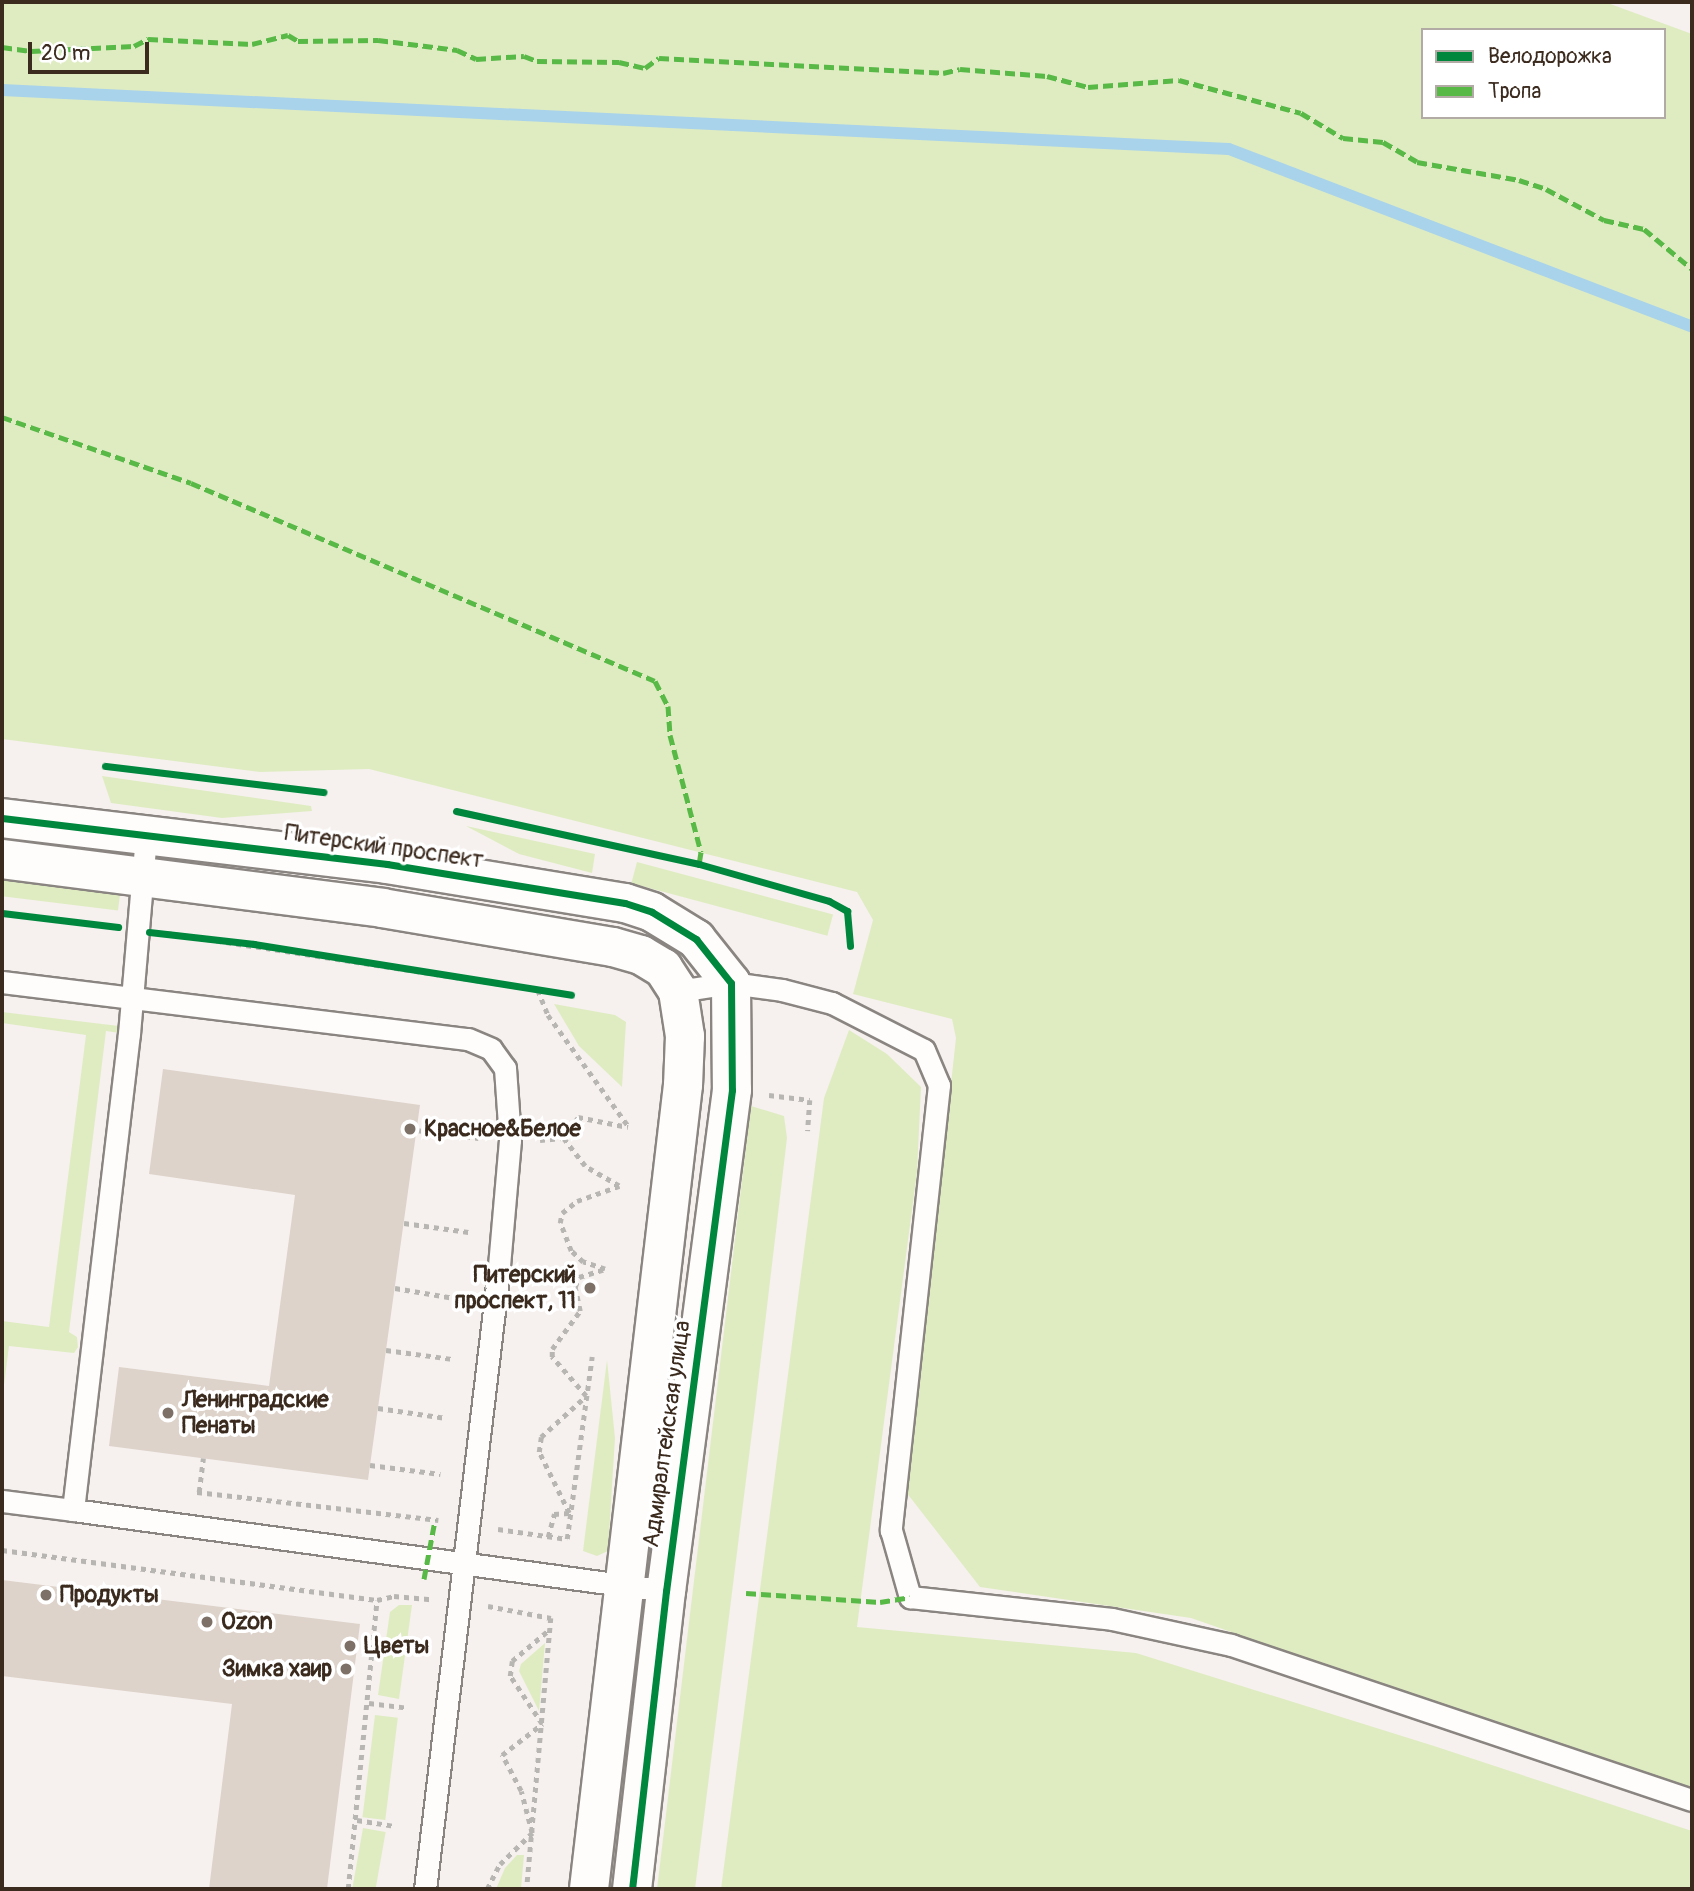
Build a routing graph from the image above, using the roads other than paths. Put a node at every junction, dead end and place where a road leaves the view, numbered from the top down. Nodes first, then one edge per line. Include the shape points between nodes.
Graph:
1 (2, 818) edge
2 (146, 835) junction
3 (2, 859) edge
4 (142, 875) junction
5 (2, 982) edge
6 (731, 983) junction
7 (678, 991) junction
8 (132, 996) junction
9 (2, 1501) edge
10 (73, 1510) junction
11 (461, 1561) junction
12 (623, 1586) junction
13 (666, 1591) junction
14 (1692, 1800) edge
15 (425, 1889) edge
16 (589, 1889) edge
17 (632, 1889) edge

1 - 2 street, Питерский проспект
2 - 4 lane
2 - 6 street, Питерский проспект via 387,864 625,904 652,912 696,939
3 - 4 street
4 - 7 street via 382,908 612,947 641,955 663,968
4 - 8 lane
5 - 8 lane
6 - 7 lane
6 - 13 street, Адмиралтейская улица via 732,1090
6 - 14 lane via 832,1003 898,1033 923,1050 939,1085 891,1530 910,1597 1112,1619 1231,1645
7 - 12 street, Адмиралтейская улица via 685,1036 684,1085
8 - 10 lane
8 - 11 lane via 468,1039 491,1049 505,1068 510,1140 498,1277
9 - 10 lane
10 - 11 lane
11 - 12 lane
11 - 15 lane
12 - 13 lane
12 - 16 street, Адмиралтейская улица
13 - 17 street, Адмиралтейская улица

